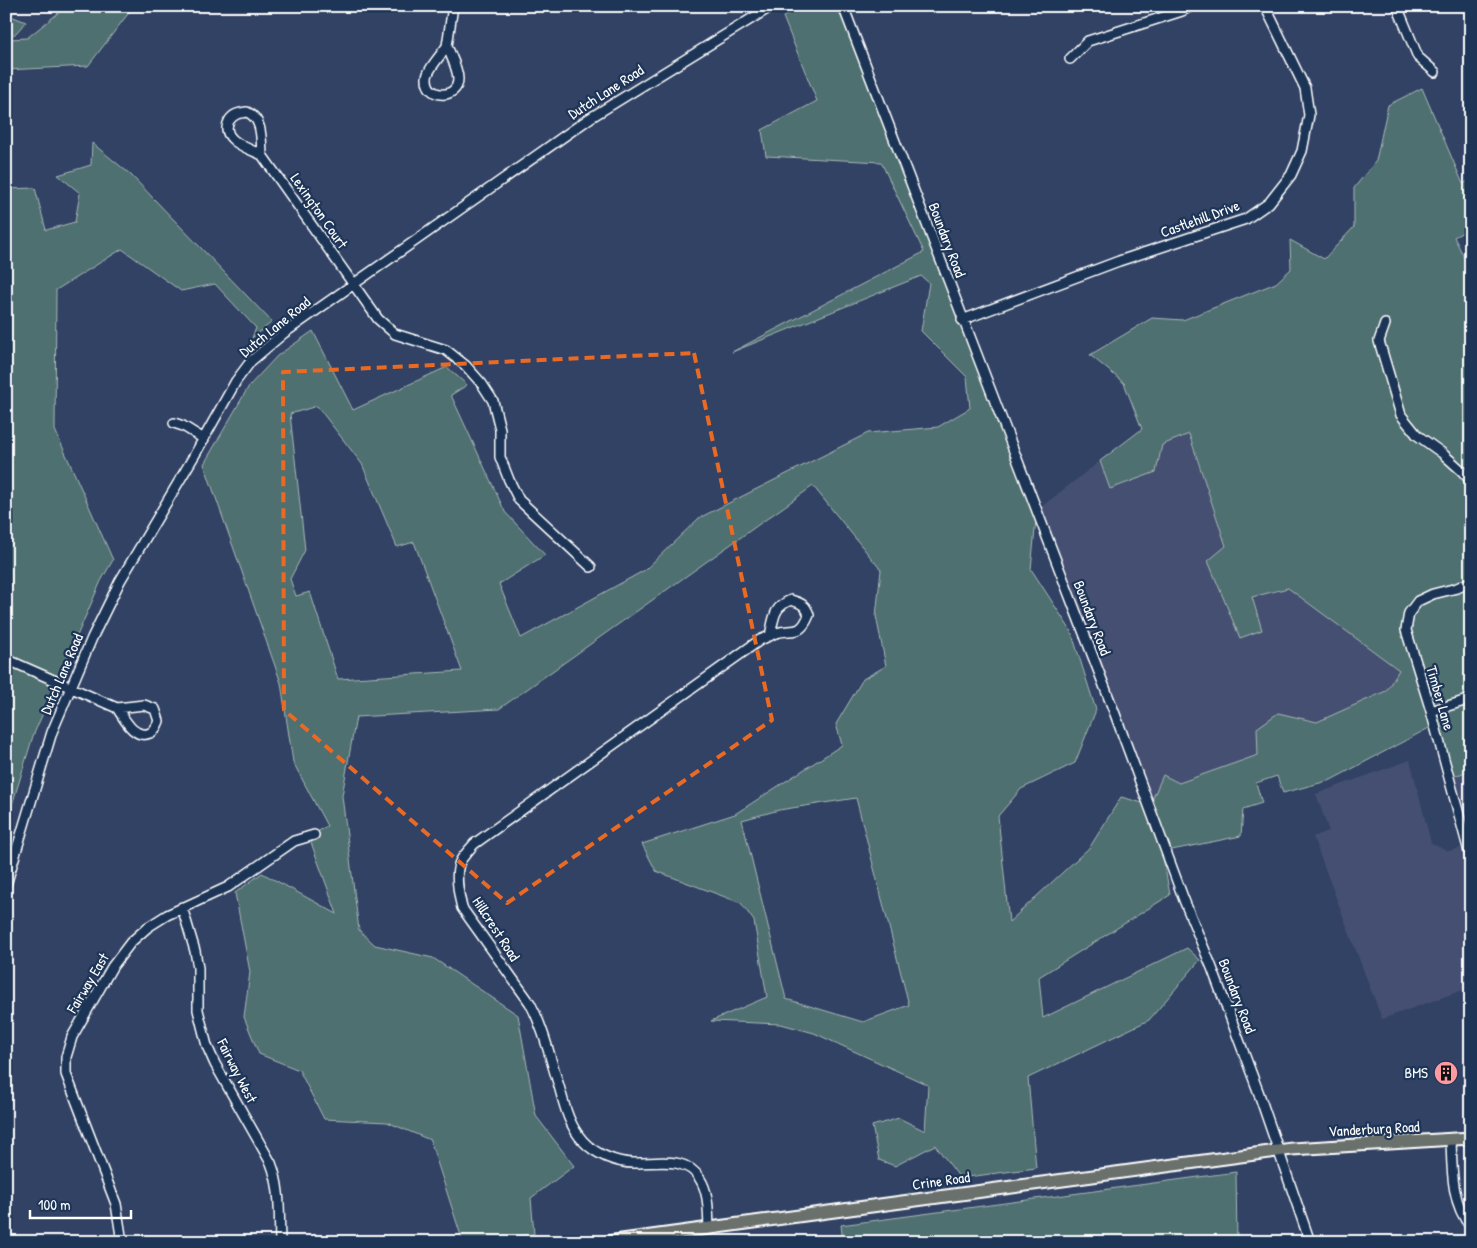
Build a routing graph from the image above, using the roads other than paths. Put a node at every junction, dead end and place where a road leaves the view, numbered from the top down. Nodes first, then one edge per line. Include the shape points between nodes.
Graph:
1 (453, 6) edge
2 (772, 6) edge
3 (842, 6) edge
4 (1192, 6) edge
5 (1265, 6) edge
6 (1398, 6) edge
7 (448, 46) junction
8 (1070, 59) dead end
9 (1435, 72) dead end
10 (262, 155) junction
11 (354, 284) junction
12 (962, 320) junction
13 (1385, 324) dead end
14 (174, 423) dead end
15 (204, 439) junction
16 (1471, 481) edge
17 (591, 567) dead end
18 (1471, 582) edge
19 (770, 636) junction
20 (6, 659) edge
21 (70, 688) junction
22 (1471, 699) edge
23 (117, 708) junction
24 (1430, 711) junction
25 (314, 835) dead end
26 (1471, 859) edge
27 (6, 885) edge
28 (182, 908) junction
29 (1471, 1138) edge
30 (1451, 1139) junction
31 (1279, 1151) junction
32 (708, 1227) junction
33 (1471, 1227) edge
34 (122, 1242) edge
35 (280, 1242) edge
36 (607, 1242) edge
37 (1310, 1242) edge

1 - 7 street
2 - 11 street, Dutch Lane Road via 590,118
3 - 12 street, Boundary Road
4 - 8 street via 1088,41
5 - 12 street, Castlehill Drive via 1305,88 1309,115 1302,151 1291,175 1269,203 1246,219 1119,261
6 - 9 street via 1418,57
7 - 7 street via 458,81 456,88 448,94 437,94 429,88 427,78 429,70
10 - 10 street via 230,136 228,125 233,116 247,112 256,119
10 - 11 street, Lexington Court
11 - 15 street, Dutch Lane Road via 284,333 251,361 236,381
11 - 17 street, Lexington Court via 378,319 395,334 446,350 482,384 493,401 500,428 500,457 519,500
12 - 31 street, Boundary Road via 1212,968
13 - 16 street via 1379,341 1401,415 1417,435 1442,452
14 - 15 street
15 - 21 street, Dutch Lane Road via 120,581
18 - 24 street, Timber Lane via 1433,594 1418,602 1409,613 1406,630
19 - 19 street, Hillcrest Road via 774,615 782,603 792,600 807,608 809,615 800,629
19 - 32 street, Hillcrest Road via 474,844 460,862 458,877 462,908 538,1018 564,1105 582,1140 610,1158 633,1163 666,1161 694,1172 706,1194
20 - 21 street
21 - 23 street
21 - 27 street, Dutch Lane Road via 47,745
22 - 24 street
23 - 23 street via 137,733 147,734 157,725 158,716 149,706
24 - 26 street, Timber Lane
25 - 28 street, Fairway East via 294,841 228,887
28 - 34 street, Fairway East via 148,927 118,957 72,1037 66,1057 68,1079 116,1204
28 - 35 street, Fairway West via 198,968 198,1010 204,1038 276,1174
29 - 30 main road, Vanderburg Road
30 - 31 main road, Vanderburg Road
30 - 33 street via 1456,1196 1463,1218
31 - 32 main road, Crine Road
31 - 37 street, Boundary Road
32 - 36 main road, Crine Road

